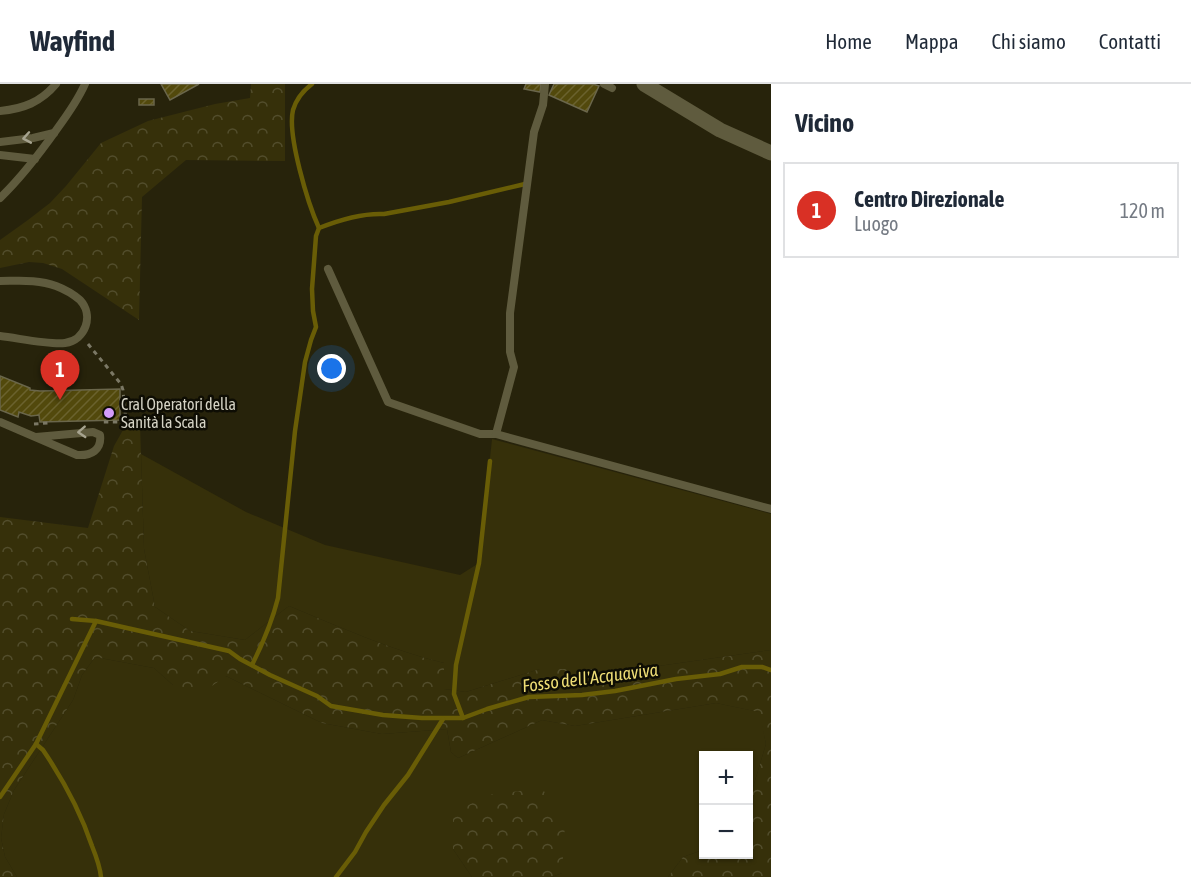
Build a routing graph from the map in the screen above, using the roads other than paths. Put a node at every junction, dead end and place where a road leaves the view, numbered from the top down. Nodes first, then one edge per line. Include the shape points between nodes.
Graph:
1 (56, 84) edge
2 (85, 84) edge
3 (545, 84) edge
4 (644, 84) edge
5 (0, 111) edge
6 (54, 133) junction
7 (0, 142) edge
8 (771, 153) edge
9 (0, 155) edge
10 (35, 159) junction
11 (0, 198) edge
12 (328, 269) dead end
13 (0, 281) edge
14 (0, 336) edge
15 (0, 422) edge
16 (496, 434) junction
17 (33, 436) junction
18 (771, 509) edge

1 - 5 lane via 36,101
2 - 6 lane
3 - 16 lane via 534,132 510,313 514,366
4 - 8 street via 720,130
6 -> 7 lane
6 - 10 lane
9 - 10 lane
10 - 11 lane
12 - 16 lane via 388,402 480,434
13 - 14 lane via 50,284 80,300 87,314 87,325 81,335 66,343
15 - 17 lane
16 - 18 lane
17 -> 17 lane via 83,455 97,450 101,440 93,432

